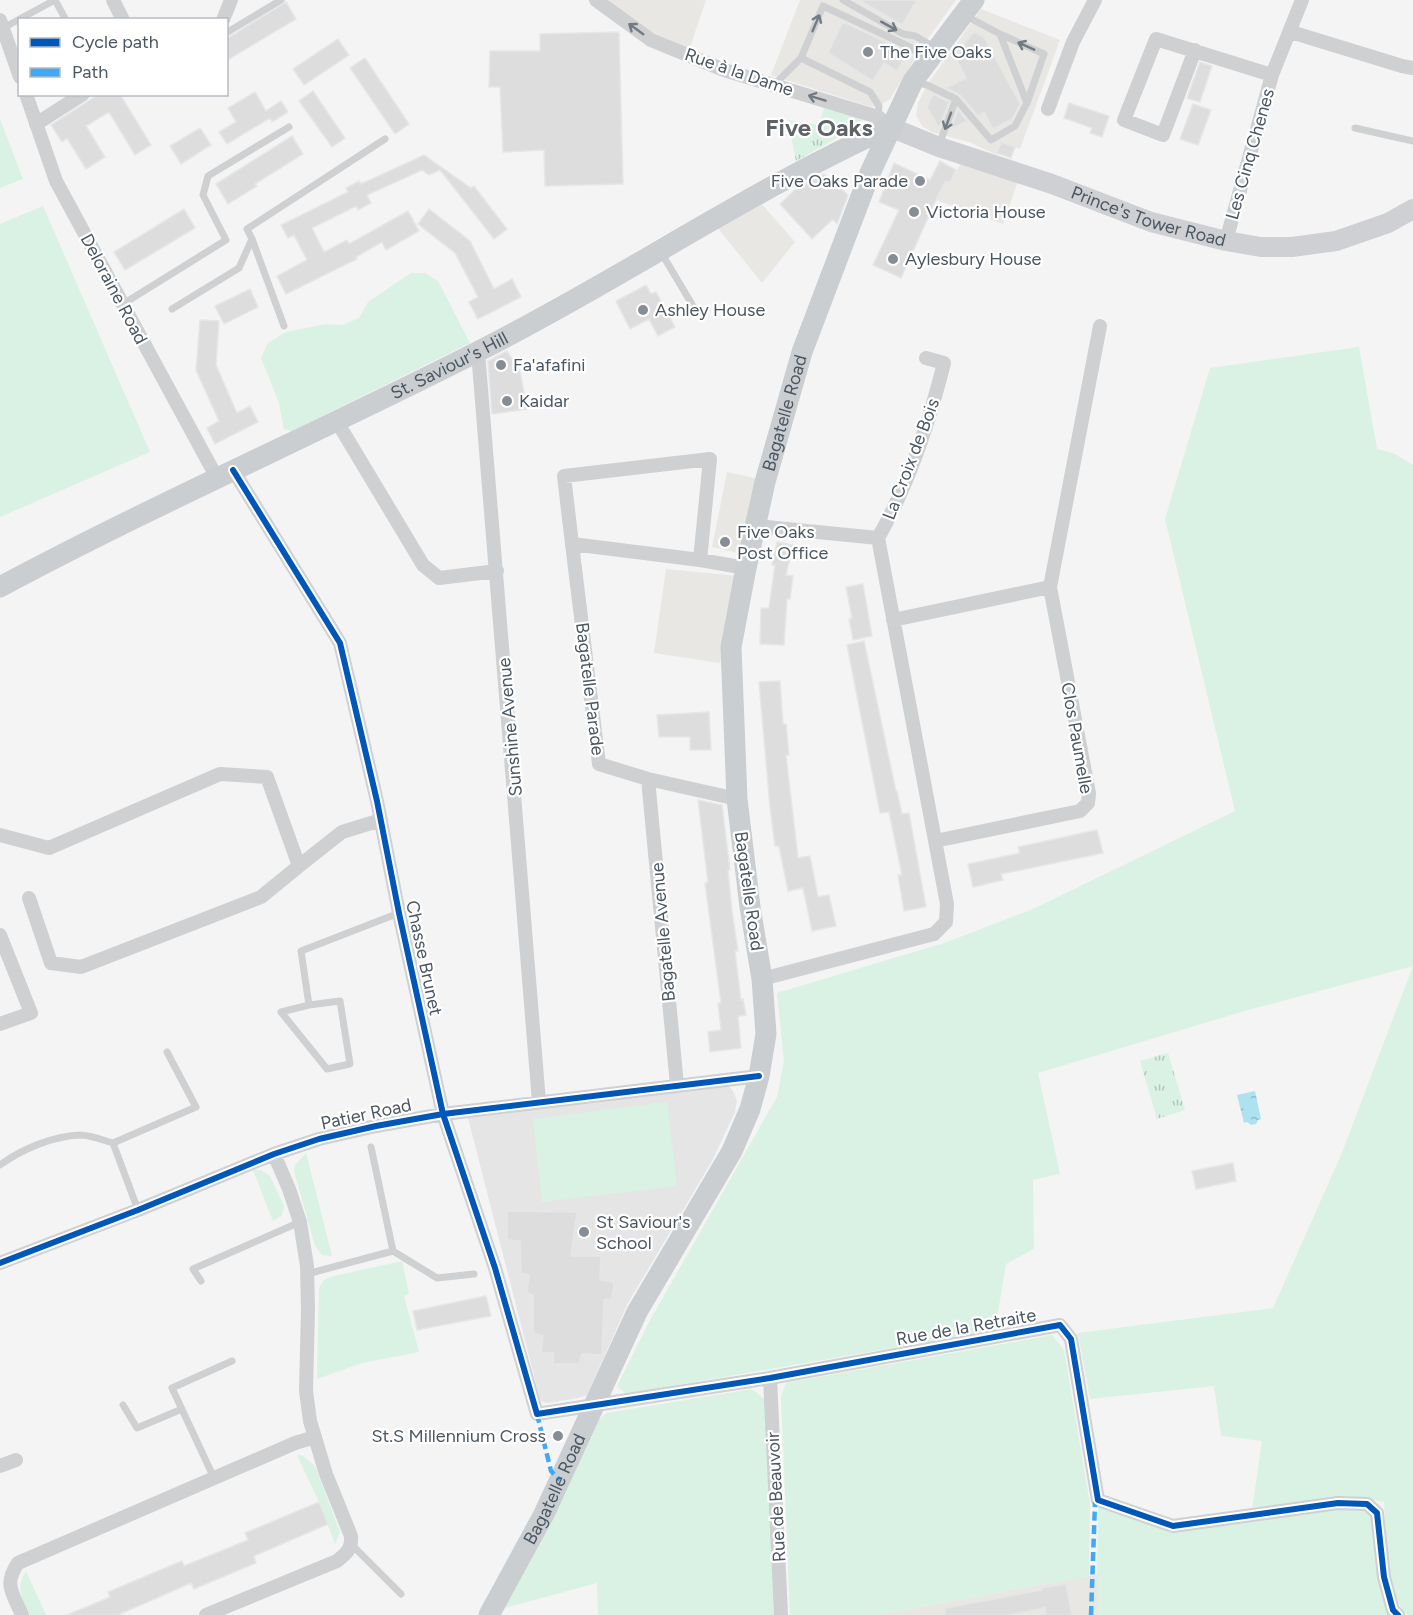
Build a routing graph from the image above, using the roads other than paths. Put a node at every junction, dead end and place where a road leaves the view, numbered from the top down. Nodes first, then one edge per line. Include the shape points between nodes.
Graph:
1 (55, 0) edge
2 (113, 0) edge
3 (231, 0) edge
4 (281, 0) edge
5 (596, 0) edge
6 (843, 0) edge
7 (1095, 0) edge
8 (1302, 0) edge
9 (968, 5) edge
10 (65, 18) edge
11 (122, 18) edge
12 (224, 18) edge
13 (1, 24) edge
14 (228, 32) edge
15 (1291, 32) junction
16 (1000, 34) junction
17 (1195, 50) junction
18 (933, 55) junction
19 (801, 58) junction
20 (1413, 68) edge
21 (18, 71) edge
22 (1272, 75) junction
23 (913, 81) junction
24 (774, 85) junction
25 (27, 96) edge
26 (79, 96) edge
27 (956, 99) junction
28 (1027, 103) junction
29 (1048, 109) dead end
30 (884, 122) junction
31 (36, 124) junction
32 (289, 127) dead end
33 (1355, 128) dead end
34 (385, 139) dead end
35 (1413, 141) edge
36 (939, 147) junction
37 (838, 151) junction
38 (870, 173) junction
39 (1413, 209) edge
40 (252, 239) junction
41 (1226, 241) junction
42 (660, 250) junction
43 (123, 304) junction
44 (172, 309) dead end
45 (696, 311) dead end
46 (284, 326) dead end
47 (1100, 326) dead end
48 (478, 352) junction
49 (926, 358) dead end
50 (336, 420) junction
51 (225, 474) junction
52 (756, 526) junction
53 (878, 538) junction
54 (572, 544) junction
55 (700, 560) junction
56 (746, 567) junction
57 (497, 572) junction
58 (0, 587) edge
59 (1050, 587) junction
60 (892, 620) junction
61 (648, 779) junction
62 (737, 799) junction
63 (381, 820) junction
64 (0, 835) edge
65 (935, 841) junction
66 (299, 866) junction
67 (29, 898) dead end
68 (399, 914) junction
69 (0, 935) edge
70 (762, 979) junction
71 (309, 1005) junction
72 (0, 1024) edge
73 (167, 1052) dead end
74 (759, 1076) junction
75 (677, 1086) junction
76 (539, 1102) junction
77 (443, 1114) junction
78 (113, 1143) junction
79 (371, 1147) dead end
80 (274, 1154) junction
81 (0, 1165) edge
82 (138, 1210) junction
83 (300, 1222) junction
84 (393, 1251) junction
85 (0, 1263) edge
86 (307, 1274) junction
87 (474, 1274) dead end
88 (201, 1281) dead end
89 (232, 1361) dead end
90 (770, 1378) junction
91 (596, 1404) junction
92 (123, 1405) dead end
93 (182, 1409) junction
94 (315, 1437) junction
95 (16, 1460) dead end
96 (0, 1466) edge
97 (214, 1478) junction
98 (352, 1545) junction
99 (401, 1594) dead end
100 (22, 1615) edge
101 (206, 1615) edge
102 (489, 1615) edge
103 (781, 1615) edge
104 (1398, 1615) edge

1 - 10 lane
1 - 13 lane
2 - 11 street
3 - 12 street
4 - 14 lane
24 -> 5 street, Rue à la Dame via 724,70 651,40
6 -> 18 lane via 903,34 915,36
7 - 29 street via 1073,42
8 - 15 street
9 - 16 lane
9 - 18 main road, Bagatelle Road
13 - 21 street
15 - 20 street
15 - 22 street
16 - 28 lane
28 -> 16 lane via 1044,54
17 - 17 street, Les Cinq Chenes via 1163,135 1124,120 1156,39
17 - 22 street, Les Cinq Chenes
19 -> 18 lane via 823,6
18 - 23 main road, Bagatelle Road
19 - 24 lane
19 - 30 lane via 870,92
22 - 41 street, Les Cinq Chenes
23 - 27 lane
23 - 30 main road, Bagatelle Road
30 -> 24 street, Rue à la Dame
25 - 31 street, Deloraine Road
26 - 31 street
27 - 28 lane via 991,140 1015,126
27 -> 36 lane
30 - 36 main road, Prince's Tower Road
30 - 37 main road, St. Saviour's Hill
30 - 38 main road, Bagatelle Road
31 - 43 street, Deloraine Road via 56,182
32 - 43 lane via 208,176 203,195 226,240
33 - 35 lane
34 - 40 lane via 247,229
36 - 41 main road, Prince's Tower Road via 1150,222
37 - 38 main road via 857,150 866,158
37 - 42 main road, St. Saviour's Hill
38 - 52 main road, Bagatelle Road via 802,352
39 - 41 main road, Prince's Tower Road via 1388,223 1336,241 1261,248
40 - 44 lane via 239,268
40 - 46 lane
42 - 45 lane
42 - 48 main road, St. Saviour's Hill
43 - 51 street, Deloraine Road
47 - 59 street, Clos Paumelle
48 - 50 main road, St. Saviour's Hill
48 - 57 street, Sunshine Avenue
49 - 53 street, La Croix de Bois via 944,363 932,413
50 - 51 main road, St. Saviour's Hill
50 - 57 street via 423,566 439,578
51 - 58 main road, St. Saviour's Hill
51 - 63 street, Chasse Brunet via 340,643
52 - 53 street
52 - 56 main road, Bagatelle Road
53 - 60 street
54 - 55 street
54 - 55 street, Bagatelle Parade via 564,476 710,459
54 - 61 street, Bagatelle Parade via 599,764
55 - 56 street
56 - 62 main road, Bagatelle Road via 731,647
57 - 76 street, Sunshine Avenue
59 - 60 street
59 - 65 street, Clos Paumelle via 1088,803 1080,811
60 - 65 street
61 - 62 street, Bagatelle Parade
61 - 75 street, Bagatelle Avenue
62 - 70 main road, Bagatelle Road
63 - 66 street via 342,832
63 - 68 street, Chasse Brunet
64 - 66 street via 49,848 220,774 267,777
65 - 70 street via 947,904 946,922 934,934
66 - 67 street via 261,897 81,967 51,963
68 - 71 lane via 301,951
68 - 77 street, Chasse Brunet
69 - 72 street via 31,1013
70 - 74 main road, Bagatelle Road via 766,1034
71 - 71 lane via 281,1012 327,1069 350,1064 340,1001
73 - 78 lane via 196,1107
74 - 75 street, Patier Road
74 - 91 main road, Bagatelle Road via 732,1151 637,1312
75 - 76 street, Patier Road
76 - 77 street, Patier Road
77 - 80 street, Patier Road via 319,1139
77 - 91 street, Chasse Brunet via 495,1268 537,1414
78 - 81 lane via 82,1135 56,1139 24,1150
78 - 82 lane
79 - 84 lane
80 - 82 street, Patier Road
80 - 83 street
82 - 85 street, Patier Road
83 - 86 street
83 - 88 lane via 193,1269
84 - 86 lane
84 - 87 lane via 437,1278
86 - 94 street via 306,1391
89 - 93 lane via 172,1388
90 - 91 street, Rue de la Retraite
90 - 103 street, Rue de Beauvoir
90 - 104 street, Rue de la Retraite via 1060,1325 1071,1340 1098,1500 1173,1526 1338,1503 1367,1504 1377,1513 1384,1577
91 - 102 main road, Bagatelle Road via 544,1514
92 - 93 lane via 137,1428
93 - 97 lane
94 - 97 street
94 - 98 street
95 - 96 street
97 - 100 street via 18,1563 10,1575 10,1587
98 - 99 lane
98 - 101 street via 337,1561

